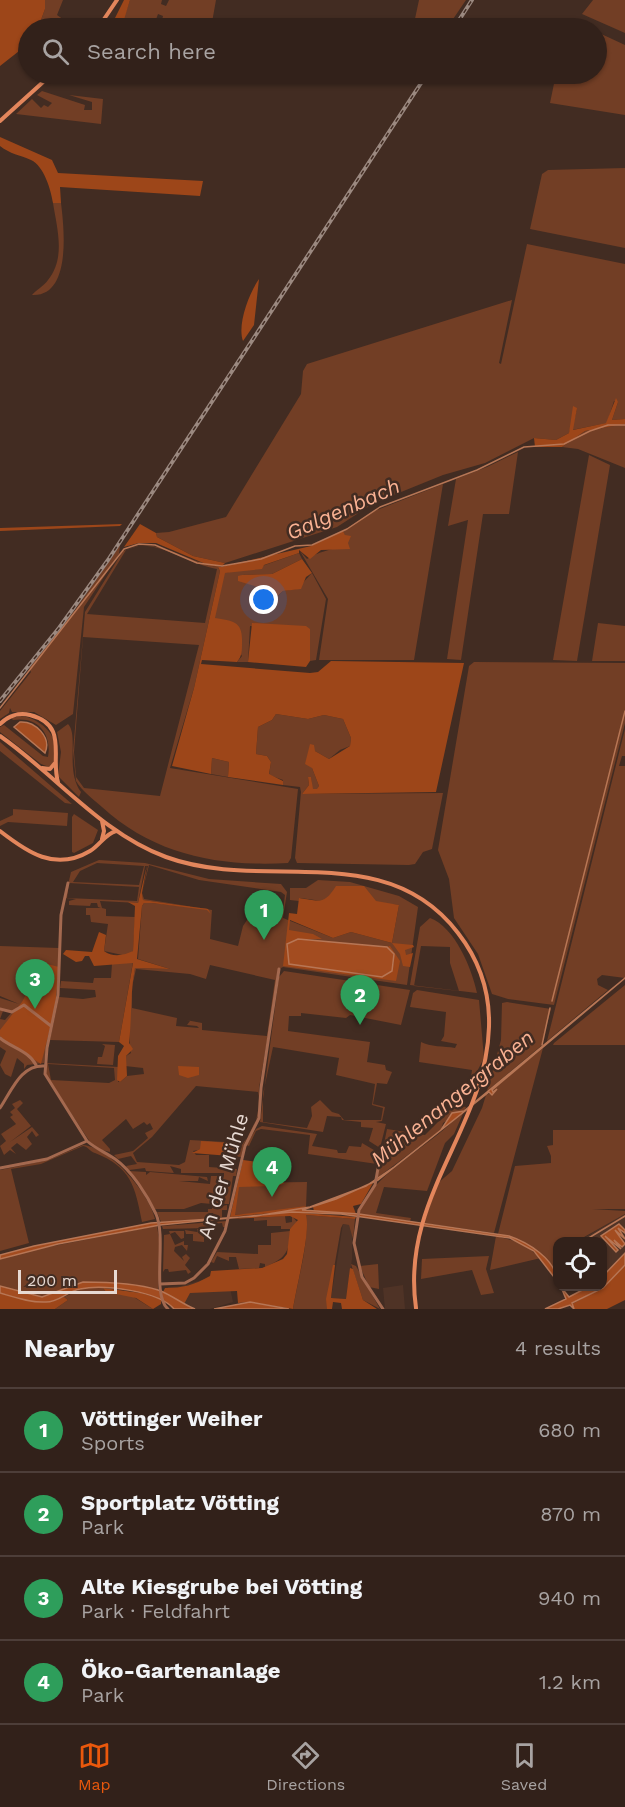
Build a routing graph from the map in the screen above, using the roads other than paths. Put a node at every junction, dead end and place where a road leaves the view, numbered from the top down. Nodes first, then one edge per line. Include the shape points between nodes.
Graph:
1 (117, 0) edge
2 (105, 18) edge
3 (40, 84) edge
4 (0, 122) edge
5 (0, 724) edge
6 (0, 736) edge
7 (56, 762) junction
8 (40, 768) junction
9 (58, 783) junction
10 (102, 820) junction
11 (0, 831) edge
12 (117, 831) junction
13 (102, 840) junction
14 (68, 883) dead end
15 (279, 969) dead end
16 (0, 1009) edge
17 (51, 1026) junction
18 (0, 1038) edge
19 (36, 1065) junction
20 (45, 1066) junction
21 (0, 1108) edge
22 (87, 1141) junction
23 (381, 1152) dead end
24 (0, 1168) edge
25 (160, 1284) junction
26 (416, 1308) edge
27 (168, 1309) edge
28 (383, 1309) edge

1 - 2 main road
3 - 4 main road
5 - 7 main road via 19,714 42,720 56,738
6 - 8 main road
7 - 8 main road via 50,769
7 - 9 main road
8 - 9 main road
9 - 10 main road
10 - 12 main road
10 - 13 main road
11 - 13 main road via 26,851 47,860 80,856
12 - 13 main road
12 - 26 main road via 153,852 197,866 238,872 351,874 393,884 419,897 455,929 471,953 487,997 489,1023 482,1072 422,1219 414,1262
14 - 17 street via 61,915 60,970
15 - 25 street, An der Mühle via 259,1118 244,1146 228,1219 216,1251 199,1274 185,1283
16 - 17 street via 12,1012 24,1005
17 - 20 street
18 - 19 street via 28,1054
19 - 20 street
19 - 21 street via 25,1070
20 - 22 street via 46,1077
22 - 24 street via 47,1159
22 - 25 street via 126,1169 148,1199 160,1227
23 - 28 street via 375,1185 359,1210 354,1243 359,1270
25 - 27 street

